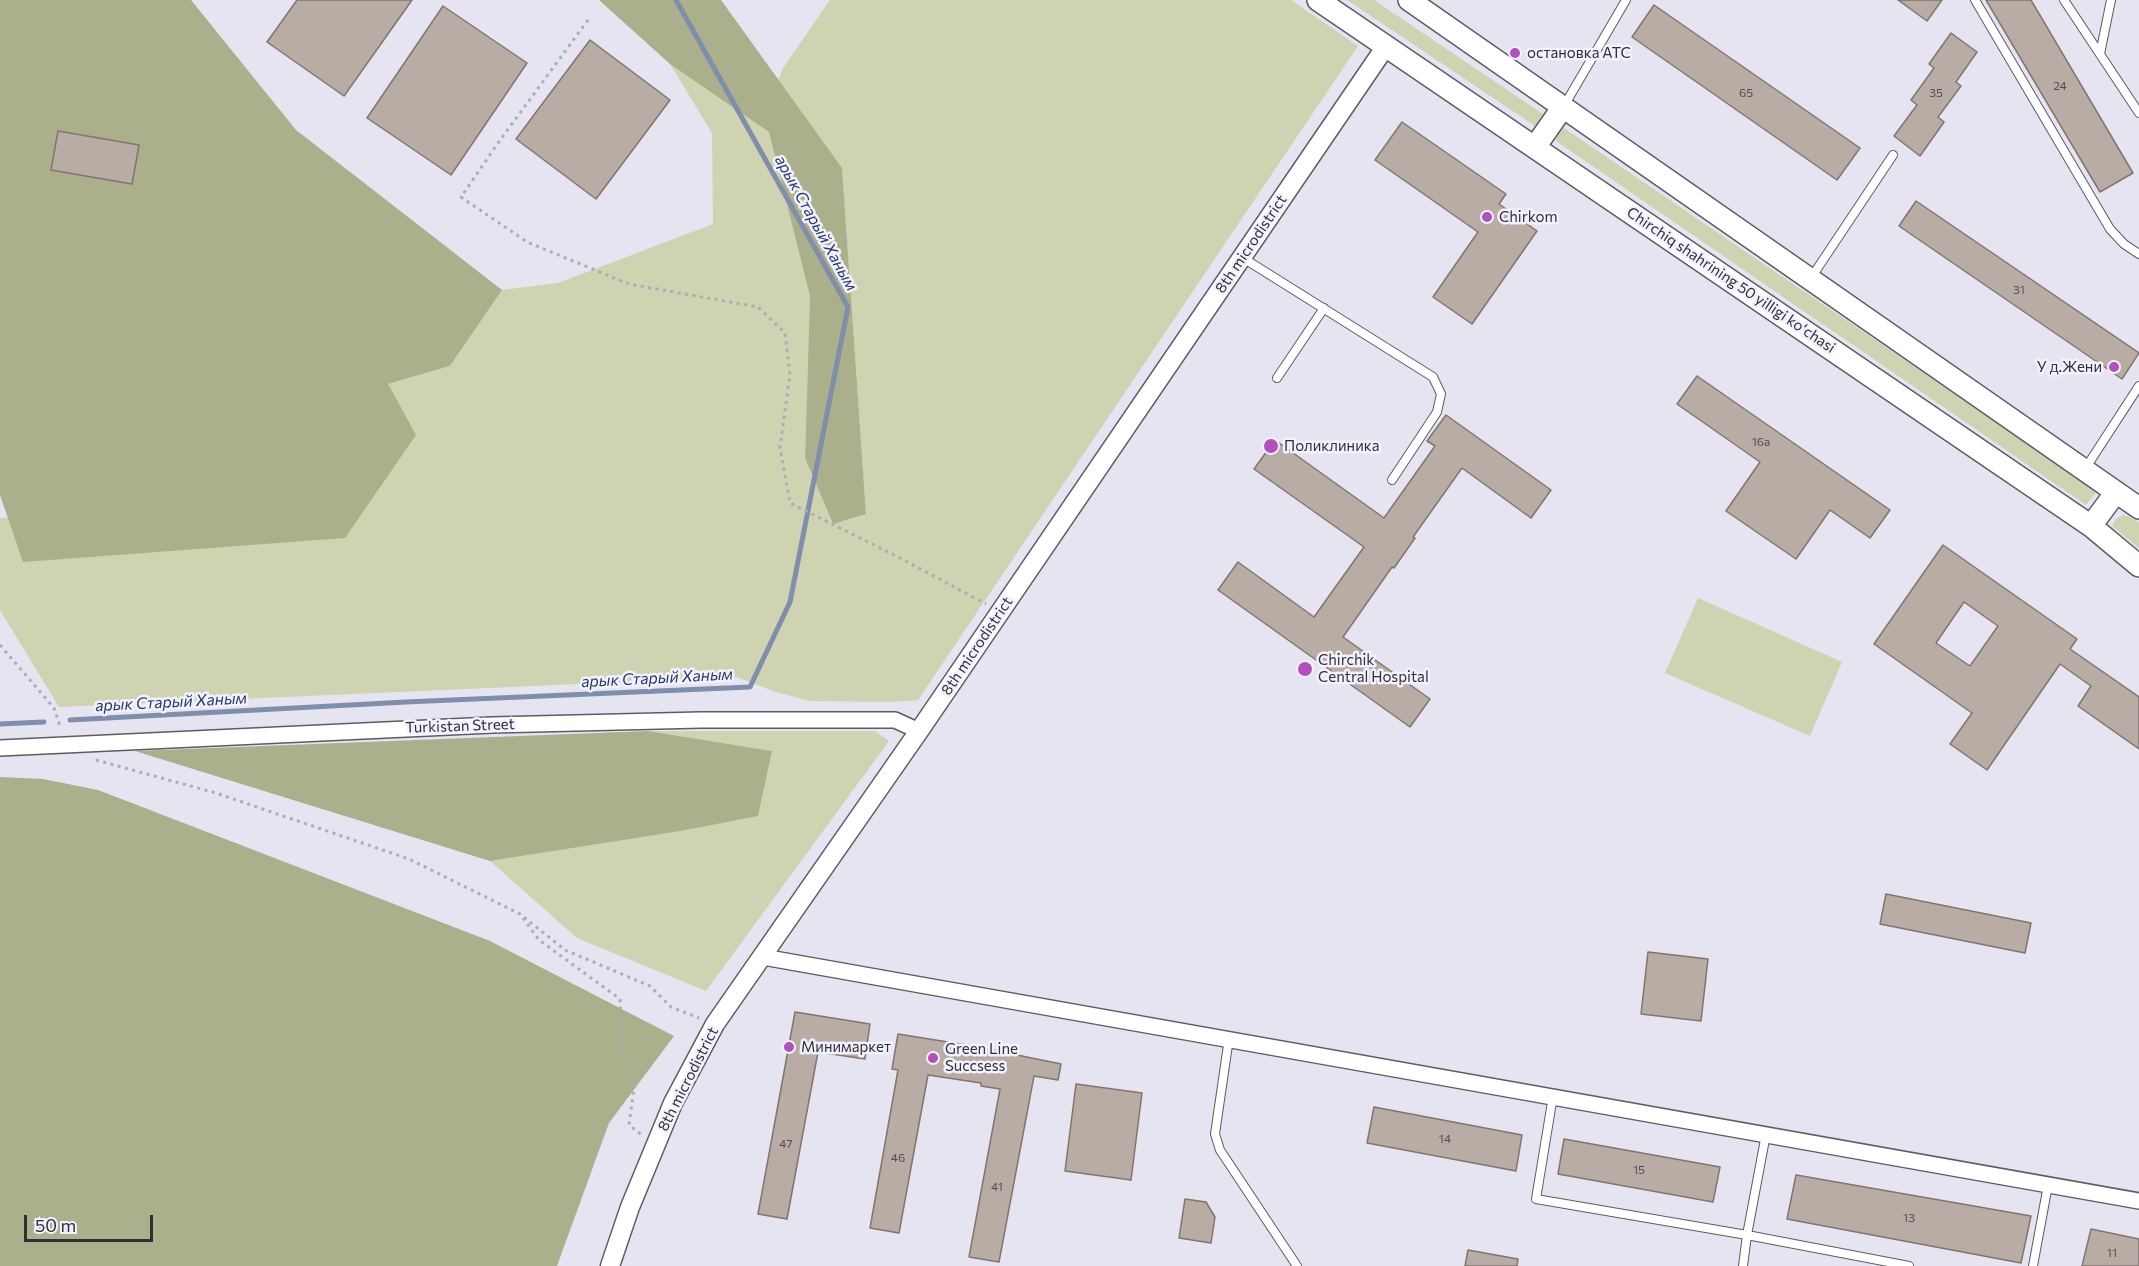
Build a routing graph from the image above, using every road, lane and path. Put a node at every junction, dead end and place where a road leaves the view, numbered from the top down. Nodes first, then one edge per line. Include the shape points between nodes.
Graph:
1 (1318, 0) edge
2 (1409, 0) edge
3 (1626, 0) edge
4 (1976, 0) edge
5 (2064, 0) edge
6 (2111, 0) edge
7 (588, 20) dead end
8 (1386, 46) junction
9 (2100, 54) junction
10 (1563, 107) junction
11 (2139, 113) edge
12 (1535, 147) junction
13 (1893, 155) dead end
14 (2139, 254) edge
15 (1242, 257) junction
16 (1810, 279) junction
17 (1324, 308) junction
18 (1277, 378) dead end
19 (2139, 386) edge
20 (2084, 470) junction
21 (1392, 480) dead end
22 (2116, 492) junction
23 (2139, 508) edge
24 (2091, 526) junction
25 (2139, 566) edge
26 (1000, 612) junction
27 (0, 645) edge
28 (919, 731) junction
29 (66, 745) junction
30 (0, 748) edge
31 (91, 758) dead end
32 (520, 914) junction
33 (763, 957) junction
34 (715, 1024) junction
35 (1229, 1038) junction
36 (1553, 1096) junction
37 (1766, 1134) junction
38 (655, 1146) junction
39 (2048, 1185) junction
40 (2139, 1201) edge
41 (1747, 1235) junction
42 (610, 1266) edge
43 (1297, 1266) edge
44 (1743, 1266) edge
45 (1909, 1266) edge
46 (2033, 1266) edge

1 - 8 main road, Chirchiq shahrining 50 yilligi koʻchasi
2 - 10 main road
3 - 10 lane
4 - 14 lane via 2110,229
5 - 9 lane
6 - 9 lane
7 - 26 path via 461,197 527,242 629,284 758,307 785,333 790,375 780,447 790,503
8 - 12 main road, Chirchiq shahrining 50 yilligi koʻchasi
8 - 15 street, 8th microdistrict
9 - 11 lane
10 - 12 main road
10 - 16 main road
12 - 24 main road, Chirchiq shahrining 50 yilligi koʻchasi
13 - 16 lane
15 - 17 lane
15 - 26 street, 8th microdistrict
16 - 20 main road
17 - 18 lane
17 - 21 lane via 1433,377 1441,394 1437,412
19 - 20 lane
20 - 22 main road
22 - 23 main road
22 - 24 main road
24 - 25 main road, Chirchiq shahrining 50 yilligi koʻchasi
26 - 28 street, 8th microdistrict
27 - 29 path via 54,708
28 - 29 street, Turkistan Street via 895,720 701,720 492,724
28 - 33 street, 8th microdistrict
29 - 30 street, Turkistan Street
31 - 32 path via 216,793 409,859
32 - 34 path via 565,950 650,986 671,1007
32 - 38 path via 539,940 620,999 622,1054 636,1073 629,1125
33 - 34 street, 8th microdistrict
33 - 35 street
34 - 38 street, 8th microdistrict
35 - 36 street
35 - 43 lane via 1215,1134 1220,1150
36 - 37 street
36 - 41 lane via 1536,1199
37 - 39 street
37 - 41 lane
38 - 42 street, 8th microdistrict
39 - 40 street
39 - 46 lane
41 - 44 lane
41 - 45 lane

